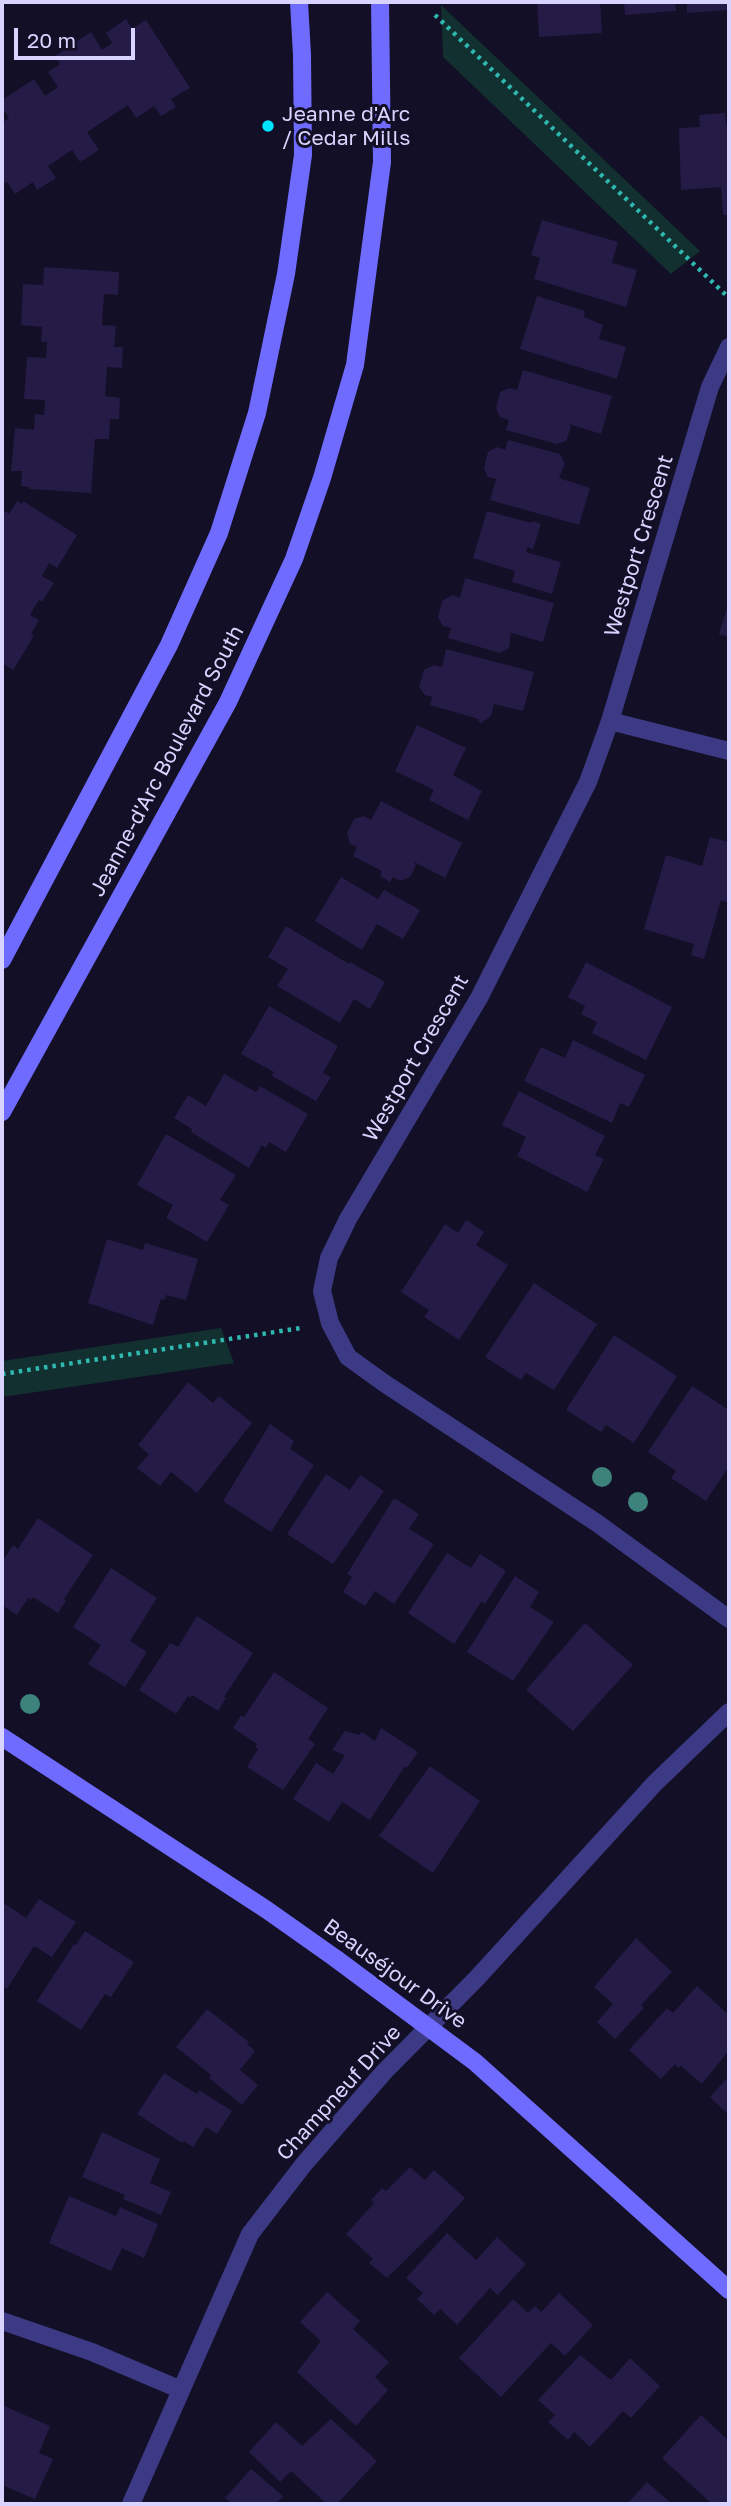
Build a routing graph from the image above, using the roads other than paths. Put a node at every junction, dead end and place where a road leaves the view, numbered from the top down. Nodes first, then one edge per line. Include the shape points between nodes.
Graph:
1 (299, 2) edge
2 (380, 2) edge
3 (729, 347) edge
4 (610, 721) junction
5 (729, 751) edge
6 (2, 960) edge
7 (2, 1112) edge
8 (729, 1619) edge
9 (729, 1712) edge
10 (2, 1737) edge
11 (429, 2027) junction
12 (729, 2290) edge
13 (2, 2321) edge
14 (179, 2389) junction
15 (131, 2504) edge

1 - 6 main road via 303,155 286,274 257,413 219,533 169,645
2 - 7 main road, Jeanne-d'Arc Boulevard South via 382,162 355,365 322,478 294,559 228,702
3 - 4 street, Westport Crescent via 710,387
4 - 5 street
4 - 8 street, Westport Crescent via 588,782 479,998 348,1220 329,1258 322,1291 330,1323 348,1357 597,1522
9 - 11 street, Champneuf Drive via 655,1783
10 - 11 main road, Beauséjour Drive via 267,1910
11 - 12 main road, Beauséjour Drive via 475,2062
11 - 14 street, Champneuf Drive via 304,2164 250,2234
13 - 14 street
14 - 15 street, Champneuf Drive

